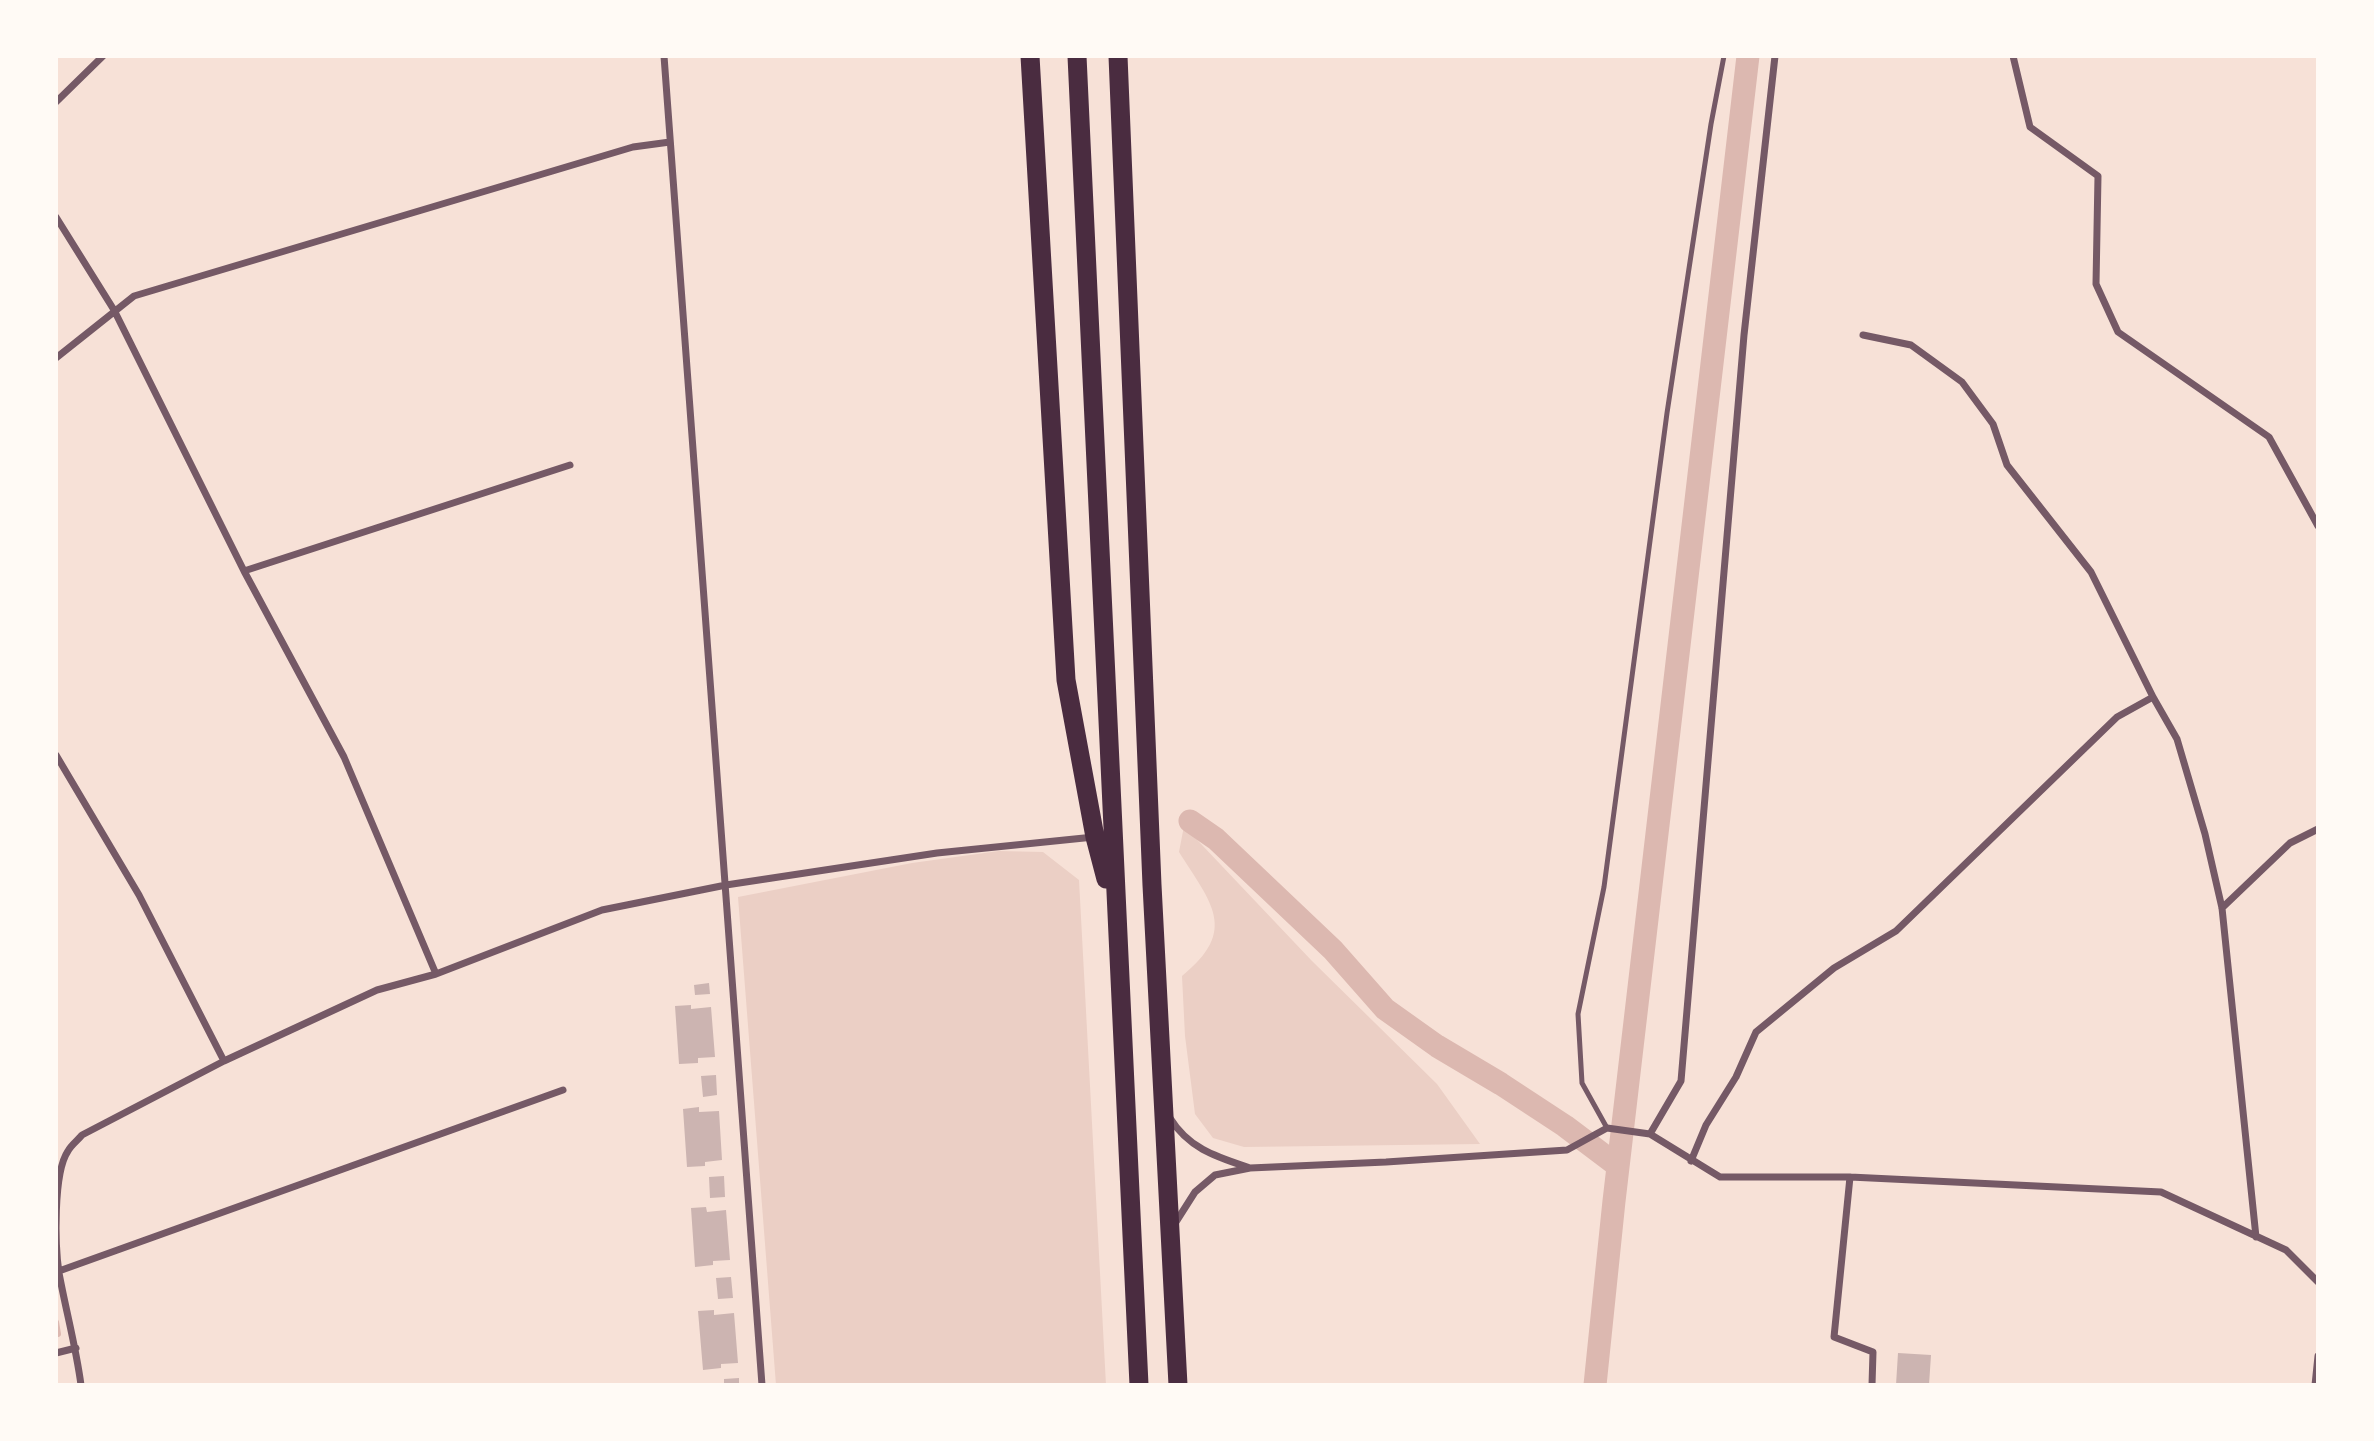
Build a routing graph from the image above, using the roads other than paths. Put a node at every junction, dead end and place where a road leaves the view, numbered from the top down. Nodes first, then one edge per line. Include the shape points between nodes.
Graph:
1 (103, 56) edge
2 (663, 56) edge
3 (1030, 56) edge
4 (1077, 56) edge
5 (1118, 56) edge
6 (1724, 56) edge
7 (1775, 56) edge
8 (2013, 56) edge
9 (56, 102) edge
10 (670, 142) junction
11 (56, 218) edge
12 (114, 310) junction
13 (1863, 335) dead end
14 (56, 358) edge
15 (570, 465) dead end
16 (2318, 526) edge
17 (244, 571) junction
18 (2153, 697) junction
19 (56, 755) edge
20 (2318, 829) edge
21 (1095, 837) junction
22 (726, 885) junction
23 (2222, 908) junction
24 (1116, 913) junction
25 (436, 974) junction
26 (224, 1061) junction
27 (563, 1090) dead end
28 (1164, 1108) junction
29 (1607, 1128) junction
30 (1650, 1134) junction
31 (1690, 1161) junction
32 (1250, 1168) junction
33 (1850, 1177) junction
34 (2256, 1237) junction
35 (1171, 1242) junction
36 (59, 1271) junction
37 (2318, 1282) edge
38 (76, 1348) junction
39 (56, 1353) edge
40 (2318, 1356) edge
41 (81, 1385) edge
42 (762, 1385) edge
43 (1139, 1385) edge
44 (1178, 1385) edge
45 (1872, 1385) edge
46 (2315, 1385) edge

1 - 9 street
2 - 10 street
3 - 21 highway via 1066,680
4 - 24 highway
5 - 28 highway
6 - 29 lane via 1667,413 1604,887 1578,1014 1583,1083
7 - 30 street via 1744,335 1681,1081
8 - 16 street via 2030,127 2098,176 2096,284 2118,332 2269,437
10 - 12 street via 633,147 147,292
10 - 22 street
11 - 12 street
12 - 14 street
12 - 17 street
13 - 18 street via 1911,345 1962,382 1993,424 2007,465 2091,572
15 - 17 street
17 - 25 street via 344,757
18 - 23 street via 2178,739
18 - 31 street via 2117,718 1896,931 1835,968 1756,1032
19 - 26 street via 139,895
20 - 23 street via 2290,843
21 - 22 street via 937,853
21 - 24 highway
22 - 25 street via 602,910
22 - 42 street
23 - 34 street
24 - 43 highway
25 - 26 street via 377,990
26 - 36 street via 82,1135 67,1151 59,1174
27 - 36 street
28 - 32 street via 1177,1129 1196,1146
28 - 35 highway
29 - 30 street
29 - 32 street via 1567,1150
30 - 31 street
31 - 33 street via 1720,1177
32 - 35 street via 1215,1175 1195,1192 1174,1226
33 - 34 street via 2161,1192
33 - 45 street via 1834,1337 1873,1352
34 - 37 street via 2286,1250
35 - 44 highway
36 - 38 street
38 - 39 street
38 - 41 street
40 - 46 street

